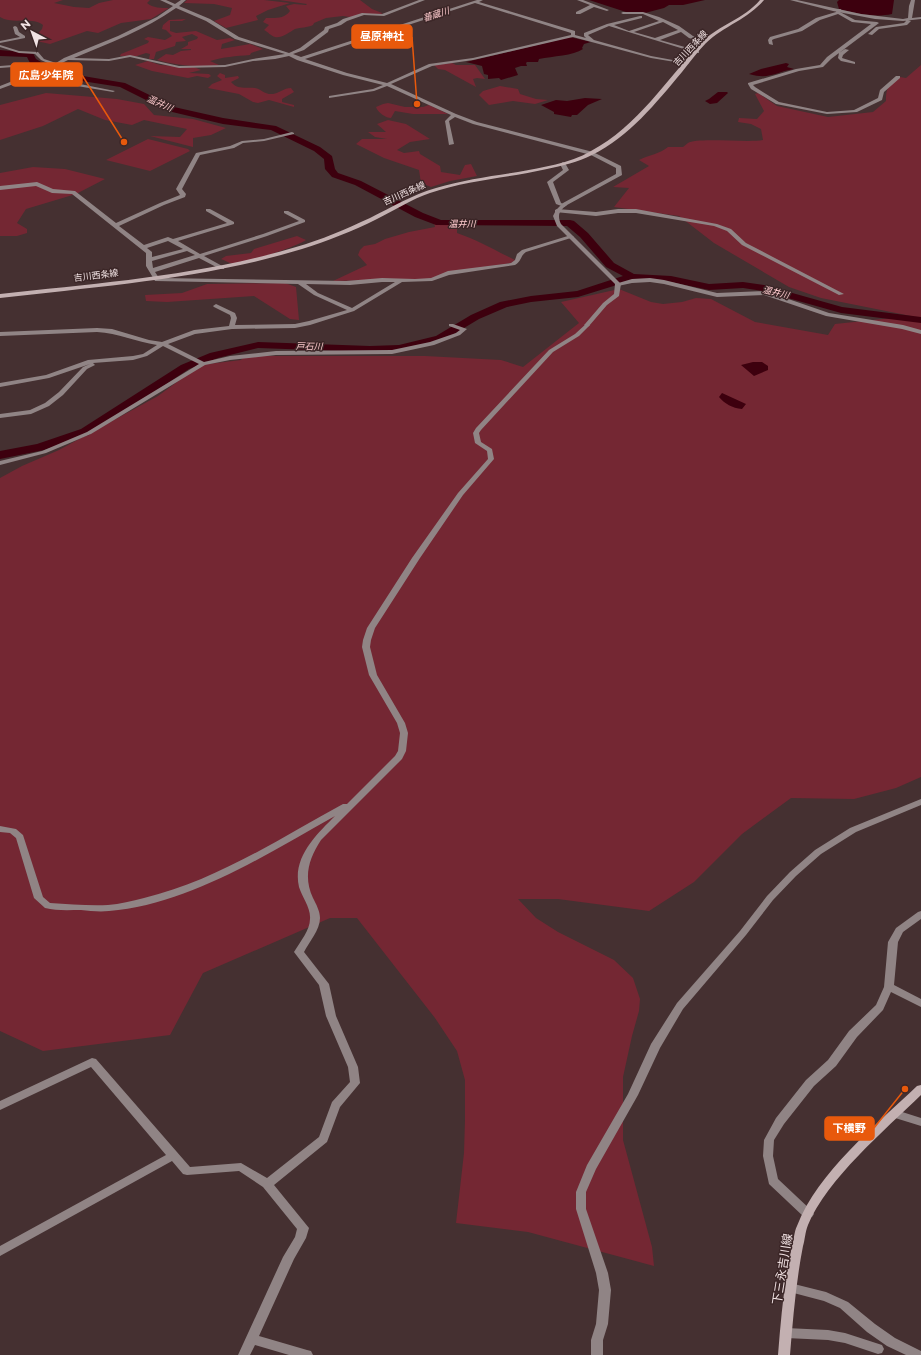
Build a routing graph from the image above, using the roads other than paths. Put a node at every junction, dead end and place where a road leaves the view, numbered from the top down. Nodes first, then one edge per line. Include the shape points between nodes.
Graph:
1 (162, 0) edge
2 (184, 0) edge
3 (423, 0) edge
4 (468, 0) edge
5 (481, 0) edge
6 (580, 0) edge
7 (762, 0) edge
8 (792, 0) edge
9 (913, 0) edge
10 (474, 2) junction
11 (594, 5) junction
12 (176, 6) junction
13 (607, 10) dead end
14 (838, 12) junction
15 (578, 13) dead end
16 (622, 13) dead end
17 (649, 15) junction
18 (921, 18) edge
19 (909, 19) junction
20 (897, 20) junction
21 (663, 21) junction
22 (875, 23) junction
23 (609, 26) junction
24 (15, 28) dead end
25 (682, 30) junction
26 (629, 32) junction
27 (573, 36) junction
28 (654, 40) junction
29 (591, 41) junction
30 (0, 42) edge
31 (706, 42) junction
32 (771, 44) dead end
33 (0, 46) edge
34 (697, 52) junction
35 (288, 55) junction
36 (66, 59) junction
37 (299, 59) junction
38 (687, 64) junction
39 (853, 64) dead end
40 (54, 65) junction
41 (0, 67) edge
42 (43, 71) junction
43 (898, 77) dead end
44 (386, 84) junction
45 (0, 88) edge
46 (113, 91) dead end
47 (331, 97) dead end
48 (454, 115) junction
49 (292, 133) dead end
50 (450, 144) dead end
51 (591, 153) junction
52 (563, 164) junction
53 (0, 188) edge
54 (564, 205) junction
55 (208, 210) dead end
56 (557, 211) junction
57 (286, 212) dead end
58 (115, 226) junction
59 (571, 238) junction
60 (174, 241) junction
61 (143, 247) junction
62 (187, 248) junction
63 (201, 256) junction
64 (149, 260) junction
65 (222, 268) junction
66 (151, 271) junction
67 (156, 278) junction
68 (299, 282) junction
69 (400, 282) junction
70 (618, 284) junction
71 (841, 294) dead end
72 (0, 296) edge
73 (216, 306) dead end
74 (352, 310) junction
75 (451, 325) dead end
76 (232, 327) junction
77 (921, 332) edge
78 (0, 334) edge
79 (163, 344) junction
80 (136, 357) junction
81 (202, 363) dead end
82 (0, 385) edge
83 (0, 416) edge
84 (0, 463) edge
85 (354, 802) junction
86 (921, 802) edge
87 (0, 829) edge
88 (921, 914) edge
89 (889, 987) junction
90 (921, 1003) edge
91 (921, 1089) edge
92 (0, 1106) edge
93 (896, 1114) junction
94 (921, 1122) edge
95 (173, 1156) junction
96 (267, 1184) junction
97 (808, 1214) junction
98 (0, 1251) edge
99 (790, 1288) junction
100 (786, 1333) junction
101 (252, 1339) junction
102 (887, 1339) junction
103 (878, 1352) edge
104 (244, 1355) edge
105 (307, 1355) edge
106 (597, 1355) edge
107 (784, 1355) edge
108 (917, 1355) edge

1 - 12 street
2 - 12 street
3 - 35 street via 382,15 364,14 345,20 327,28 302,49
4 - 10 street
5 - 10 street
6 - 11 street
7 - 31 main road, 吉川西条線 via 748,14
8 - 14 street
9 - 19 street
10 - 27 street via 573,32
10 - 37 street
11 - 13 street
11 - 15 street
12 - 35 street via 208,20 237,38
12 - 36 street via 120,38
14 - 20 street
14 - 22 street via 854,21
14 - 32 street via 818,19 800,30 772,38
16 - 17 street
17 - 21 street
17 - 23 street
18 - 19 street
19 - 20 street
19 - 39 street via 910,21 905,24 878,28 840,56
20 - 22 street via 898,22
21 - 25 street
21 - 26 street
22 - 43 street via 821,66 750,84 778,103 827,113 855,111 880,99 882,91
23 - 26 street
23 - 29 street via 586,34
24 - 30 street via 22,38
25 - 28 street
25 - 31 street via 691,37
26 - 28 street
27 - 29 street
27 - 44 street via 473,59 431,65
28 - 34 street
29 - 38 street
31 - 34 main road, 吉川西条線
33 - 40 street via 36,53 43,61
34 - 38 main road, 吉川西条線
35 - 36 street via 210,67 179,67 130,56 109,60
35 - 37 street
36 - 40 street
37 - 44 street
38 - 51 main road, 吉川西条線 via 635,120 616,137
40 - 42 street
41 - 42 street via 22,66
42 - 45 street
42 - 46 street via 72,79 79,85
44 - 47 street via 374,90
44 - 48 street
48 - 50 street via 447,121
48 - 51 street via 475,123
49 - 58 street via 242,142 232,147 198,154 179,189 183,196
51 - 52 main road, 吉川西条線
51 - 54 street via 619,166 619,175
52 - 54 street via 566,170 550,182 559,204
52 - 65 main road, 吉川西条線 via 436,189 337,235 259,260
53 - 58 street via 37,184 52,191 73,192
54 - 56 street
55 - 60 street via 232,222
56 - 59 street via 557,223
56 - 71 street via 596,214 636,211 715,225 729,230 744,244
57 - 63 street via 303,221
58 - 61 street
59 - 69 street via 524,251 513,264 448,273 429,280
59 - 70 street
60 - 61 street via 168,239
60 - 62 street
61 - 64 street via 149,252
62 - 63 street
62 - 64 street
63 - 65 street
63 - 66 street
64 - 66 street
65 - 67 main road, 吉川西条線
66 - 67 street
67 - 68 street via 191,281
67 - 72 main road, 吉川西条線
68 - 69 street
68 - 74 street via 316,294
69 - 74 street
70 - 77 street via 650,280 717,295 765,294 819,312
70 - 85 street via 617,295 605,304 577,335 551,351 478,430 478,443 490,450 491,459 460,494 370,628 366,647 373,675 401,723 404,733 399,757
73 - 76 street via 233,314
74 - 76 street via 295,326
75 - 84 street via 464,329 432,344 392,352 276,353 203,364 89,434 44,452
76 - 79 street via 194,332
78 - 79 street via 96,330 112,331
79 - 80 street via 154,351
79 - 81 street
80 - 82 street via 88,362 47,377
80 - 83 street via 131,362 106,363 86,368 55,399 40,409
85 - 87 street via 243,863 193,887 167,896 108,908 48,906 39,898 20,837 13,831
85 - 96 street via 318,838 307,853 302,884 316,920 299,952 324,984 331,1016 353,1067 355,1083 336,1105 323,1139
86 - 106 street via 853,830 818,852 770,898 743,934 680,1006 658,1042 633,1095 591,1168 581,1192 581,1209 605,1290
88 - 89 street via 899,930 893,942
89 - 90 street
89 - 97 street via 880,1008 853,1034 832,1063 810,1083 780,1121 769,1140 768,1156 772,1181
91 - 93 main road, 下三永吉川線
92 - 95 street via 92,1062
93 - 94 street
93 - 97 main road, 下三永吉川線 via 826,1185
95 - 96 street via 187,1171 241,1167
95 - 98 street
96 - 101 street via 302,1228 300,1238
97 - 99 main road, 下三永吉川線 via 802,1228
99 - 100 main road, 下三永吉川線
99 - 102 street via 826,1297 844,1305
100 - 103 street via 828,1334
100 - 107 main road, 下三永吉川線
101 - 104 street
101 - 105 street
102 - 103 street
102 - 108 street

